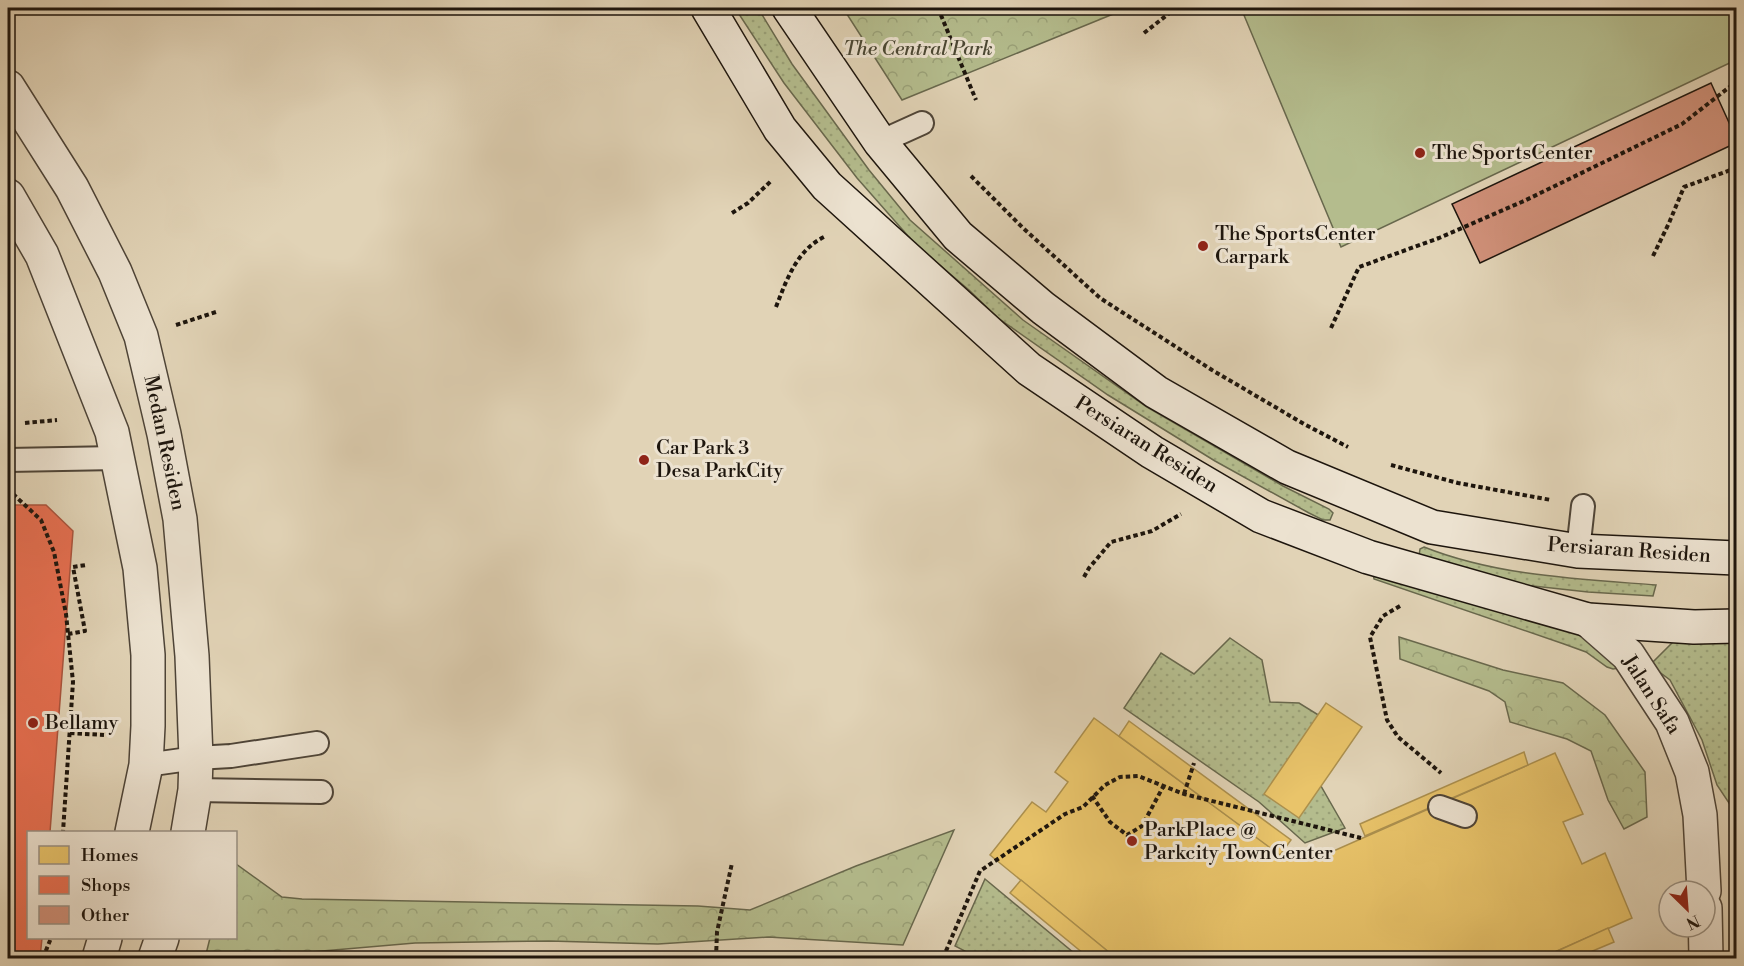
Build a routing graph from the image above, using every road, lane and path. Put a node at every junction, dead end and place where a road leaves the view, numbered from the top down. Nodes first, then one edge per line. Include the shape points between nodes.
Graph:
1 (708, 8) edge
2 (789, 8) edge
3 (938, 8) edge
4 (1176, 8) edge
5 (1144, 33) dead end
6 (1737, 82) edge
7 (8, 87) edge
8 (976, 100) dead end
9 (922, 123) dead end
10 (880, 142) junction
11 (1737, 168) edge
12 (971, 176) dead end
13 (776, 177) dead end
14 (8, 196) edge
15 (732, 213) dead end
16 (835, 233) dead end
17 (1653, 256) dead end
18 (776, 308) dead end
19 (216, 312) dead end
20 (173, 326) dead end
21 (1331, 328) dead end
22 (57, 420) dead end
23 (22, 423) dead end
24 (1354, 450) dead end
25 (117, 458) junction
26 (8, 460) edge
27 (1384, 463) dead end
28 (8, 491) edge
29 (1583, 506) joint
30 (1184, 512) dead end
31 (1578, 551) junction
32 (1737, 558) edge
33 (86, 565) dead end
34 (1084, 577) dead end
35 (1394, 604) dead end
36 (1401, 606) junction
37 (1411, 609) dead end
38 (1588, 620) junction
39 (1737, 626) edge
40 (68, 634) junction
41 (70, 733) junction
42 (104, 735) dead end
43 (317, 743) dead end
44 (196, 758) junction
45 (1194, 763) dead end
46 (146, 765) junction
47 (1444, 775) dead end
48 (1163, 787) junction
49 (195, 790) junction
50 (321, 792) dead end
51 (1184, 794) junction
52 (1092, 796) junction
53 (1440, 807) dead end
54 (1466, 816) dead end
55 (63, 831) edge
56 (132, 831) edge
57 (188, 831) edge
58 (1361, 838) dead end
59 (732, 863) dead end
60 (1703, 879) edge
61 (51, 939) edge
62 (105, 939) edge
63 (162, 939) edge
64 (1706, 939) edge
65 (43, 958) edge
66 (99, 958) edge
67 (155, 958) edge
68 (716, 958) edge
69 (943, 958) edge
70 (1706, 958) edge

1 - 38 street, Persiaran Residen via 780,129 827,186 1029,369 1152,452 1261,516 1368,557
2 - 10 street, Persiaran Residen
3 - 8 path
4 - 5 path
6 - 21 path via 1682,124 1440,238 1359,267
7 - 44 street, Medan Residen via 72,188 116,272 141,336 180,519
9 - 10 lane
10 - 31 street, Persiaran Residen via 957,236 1043,308 1156,392 1287,467 1432,527
11 - 17 path via 1684,187
12 - 24 path via 1100,298 1212,370
13 - 15 path
14 - 25 street via 42,255 112,432
16 - 18 path via 813,242 800,256
19 - 20 path
22 - 23 path
25 - 26 lane
25 - 46 street via 140,568 148,655
27 - 29 path via 1458,483
28 - 40 path via 41,520 54,552
29 - 31 lane
30 - 34 path via 1152,531 1111,542
31 - 32 street, Persiaran Residen
33 - 40 path via 73,567 85,631
35 - 36 path
36 - 37 path
36 - 47 path via 1383,616 1370,637 1386,720 1398,737
38 - 39 street, Persiaran Residen
38 - 60 street, Jalan Safa via 1628,655 1672,722 1692,771 1700,815
40 - 41 path via 73,682
41 - 42 path
41 - 55 path
43 - 44 lane
44 - 46 lane
44 - 49 street, Medan Residen
45 - 51 path
46 - 56 street
48 - 51 path
48 - 52 path via 1137,776 1120,777
48 - 52 path via 1142,826 1126,835 1110,822
49 - 50 lane
49 - 57 street, Medan Residen
51 - 58 path
52 - 69 path via 1083,807 1065,814 980,871
53 - 54 lane
59 - 68 path via 717,932
61 - 65 path
62 - 66 street
63 - 67 street
64 - 70 street

